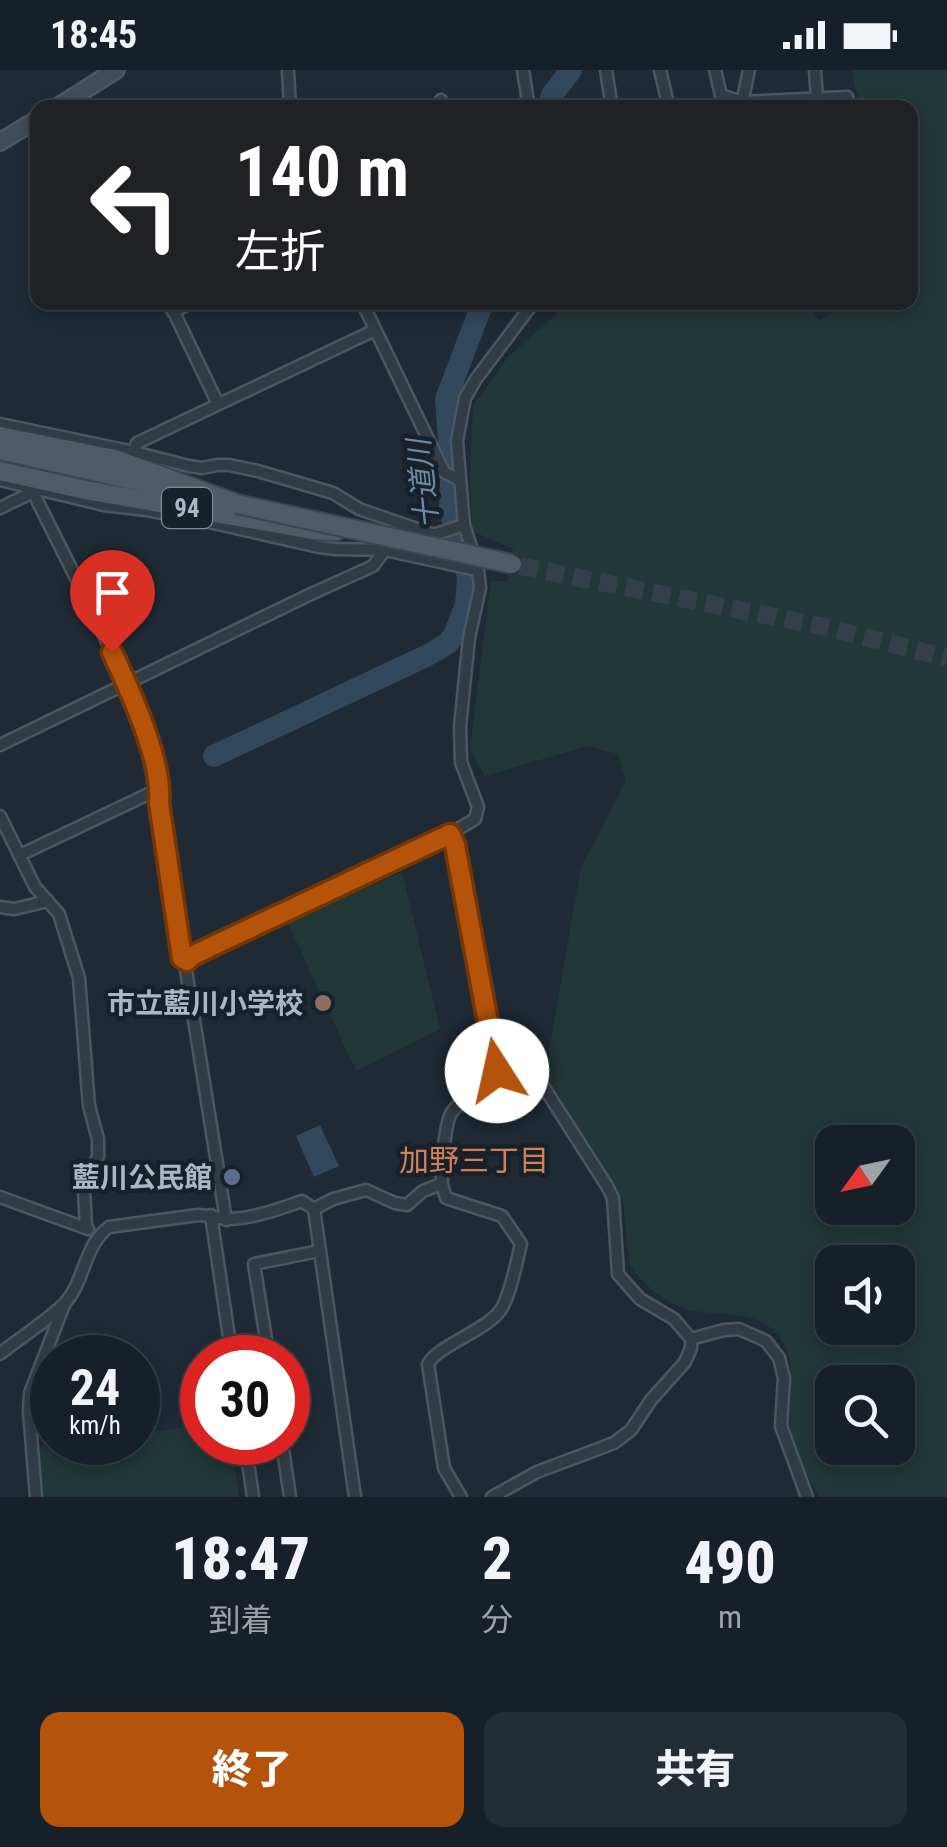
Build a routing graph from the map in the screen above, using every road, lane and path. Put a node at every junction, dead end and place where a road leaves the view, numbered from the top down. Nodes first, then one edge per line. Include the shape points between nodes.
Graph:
1 (116, 70) edge
2 (288, 70) edge
3 (523, 70) edge
4 (606, 70) edge
5 (660, 70) edge
6 (715, 70) edge
7 (749, 70) edge
8 (815, 70) edge
9 (817, 98) junction
10 (73, 100) edge
11 (290, 100) edge
12 (528, 100) edge
13 (611, 100) edge
14 (666, 100) edge
15 (732, 100) edge
16 (743, 100) edge
17 (806, 100) edge
18 (848, 100) edge
19 (30, 124) edge
20 (0, 142) edge
21 (172, 310) edge
22 (366, 310) edge
23 (528, 310) edge
24 (375, 330) junction
25 (218, 404) junction
26 (0, 424) edge
27 (0, 436) edge
28 (0, 450) edge
29 (134, 452) junction
30 (0, 471) edge
31 (454, 478) junction
32 (0, 480) edge
33 (33, 490) junction
34 (238, 504) junction
35 (0, 508) edge
36 (458, 526) junction
37 (432, 534) junction
38 (386, 546) junction
39 (516, 565) tunnel mouth
40 (478, 568) junction
41 (127, 685) junction
42 (0, 745) edge
43 (161, 788) junction
44 (0, 816) edge
45 (450, 834) junction
46 (20, 856) junction
47 (48, 901) junction
48 (0, 907) edge
49 (187, 961) junction
50 (499, 1081) junction
51 (441, 1184) junction
52 (0, 1197) edge
53 (314, 1208) junction
54 (211, 1215) junction
55 (226, 1220) junction
56 (86, 1227) junction
57 (97, 1236) junction
58 (319, 1250) junction
59 (64, 1304) junction
60 (229, 1335) edge
61 (265, 1335) edge
62 (691, 1340) junction
63 (0, 1354) edge
64 (248, 1465) edge
65 (285, 1465) edge
66 (36, 1497) edge
67 (253, 1497) edge
68 (290, 1497) edge
69 (355, 1497) edge
70 (461, 1497) edge
71 (492, 1497) edge
72 (806, 1497) edge

1 - 10 street
2 - 11 street
3 - 12 street
4 - 13 street
5 - 14 street
6 - 15 street via 721,94
7 - 16 street
8 - 9 street
9 - 17 street
9 - 18 street
19 - 20 street
21 - 25 street
22 - 24 street
23 - 31 street via 465,398
24 - 25 street
24 - 31 street via 444,472
25 - 29 street via 137,444
26 - 29 street
27 - 34 main road, 94 via 116,459
28 - 34 main road, 94
29 - 37 street via 202,468 258,471
30 - 38 main road, 94, bridge
31 - 36 street
32 - 33 street
33 - 35 street
33 - 38 street via 334,550
33 - 41 street
34 - 38 main road, 94, bridge
36 - 37 street
36 - 40 street
37 - 38 street
38 - 39 main road, 94, bridge
38 - 40 street
38 - 41 street via 373,566
40 - 45 street via 460,727 461,762 478,808 475,819
41 - 42 street
41 - 43 street
43 - 46 street
43 - 49 street
44 - 46 street
45 - 49 street
45 - 50 street
46 - 47 street
47 - 48 street
47 - 56 street via 60,914 79,978 89,1106 98,1139 84,1189
49 - 55 street
50 - 51 street via 449,1116
50 - 62 street via 536,1075 613,1198 618,1274
51 - 53 street via 407,1205 366,1190
51 - 70 street via 446,1198 502,1216 521,1244 502,1310 428,1364 444,1468
52 - 56 street
53 - 55 street via 302,1200
53 - 58 street
54 - 55 street
54 - 57 street via 109,1227
54 - 60 street
56 - 57 street
57 - 59 street
58 - 61 street via 254,1264
58 - 69 street
59 - 63 street
59 - 66 street via 30,1393
62 - 71 street via 685,1362 631,1430
62 - 72 street via 739,1329 766,1341 779,1358 781,1426
64 - 67 street
65 - 68 street

